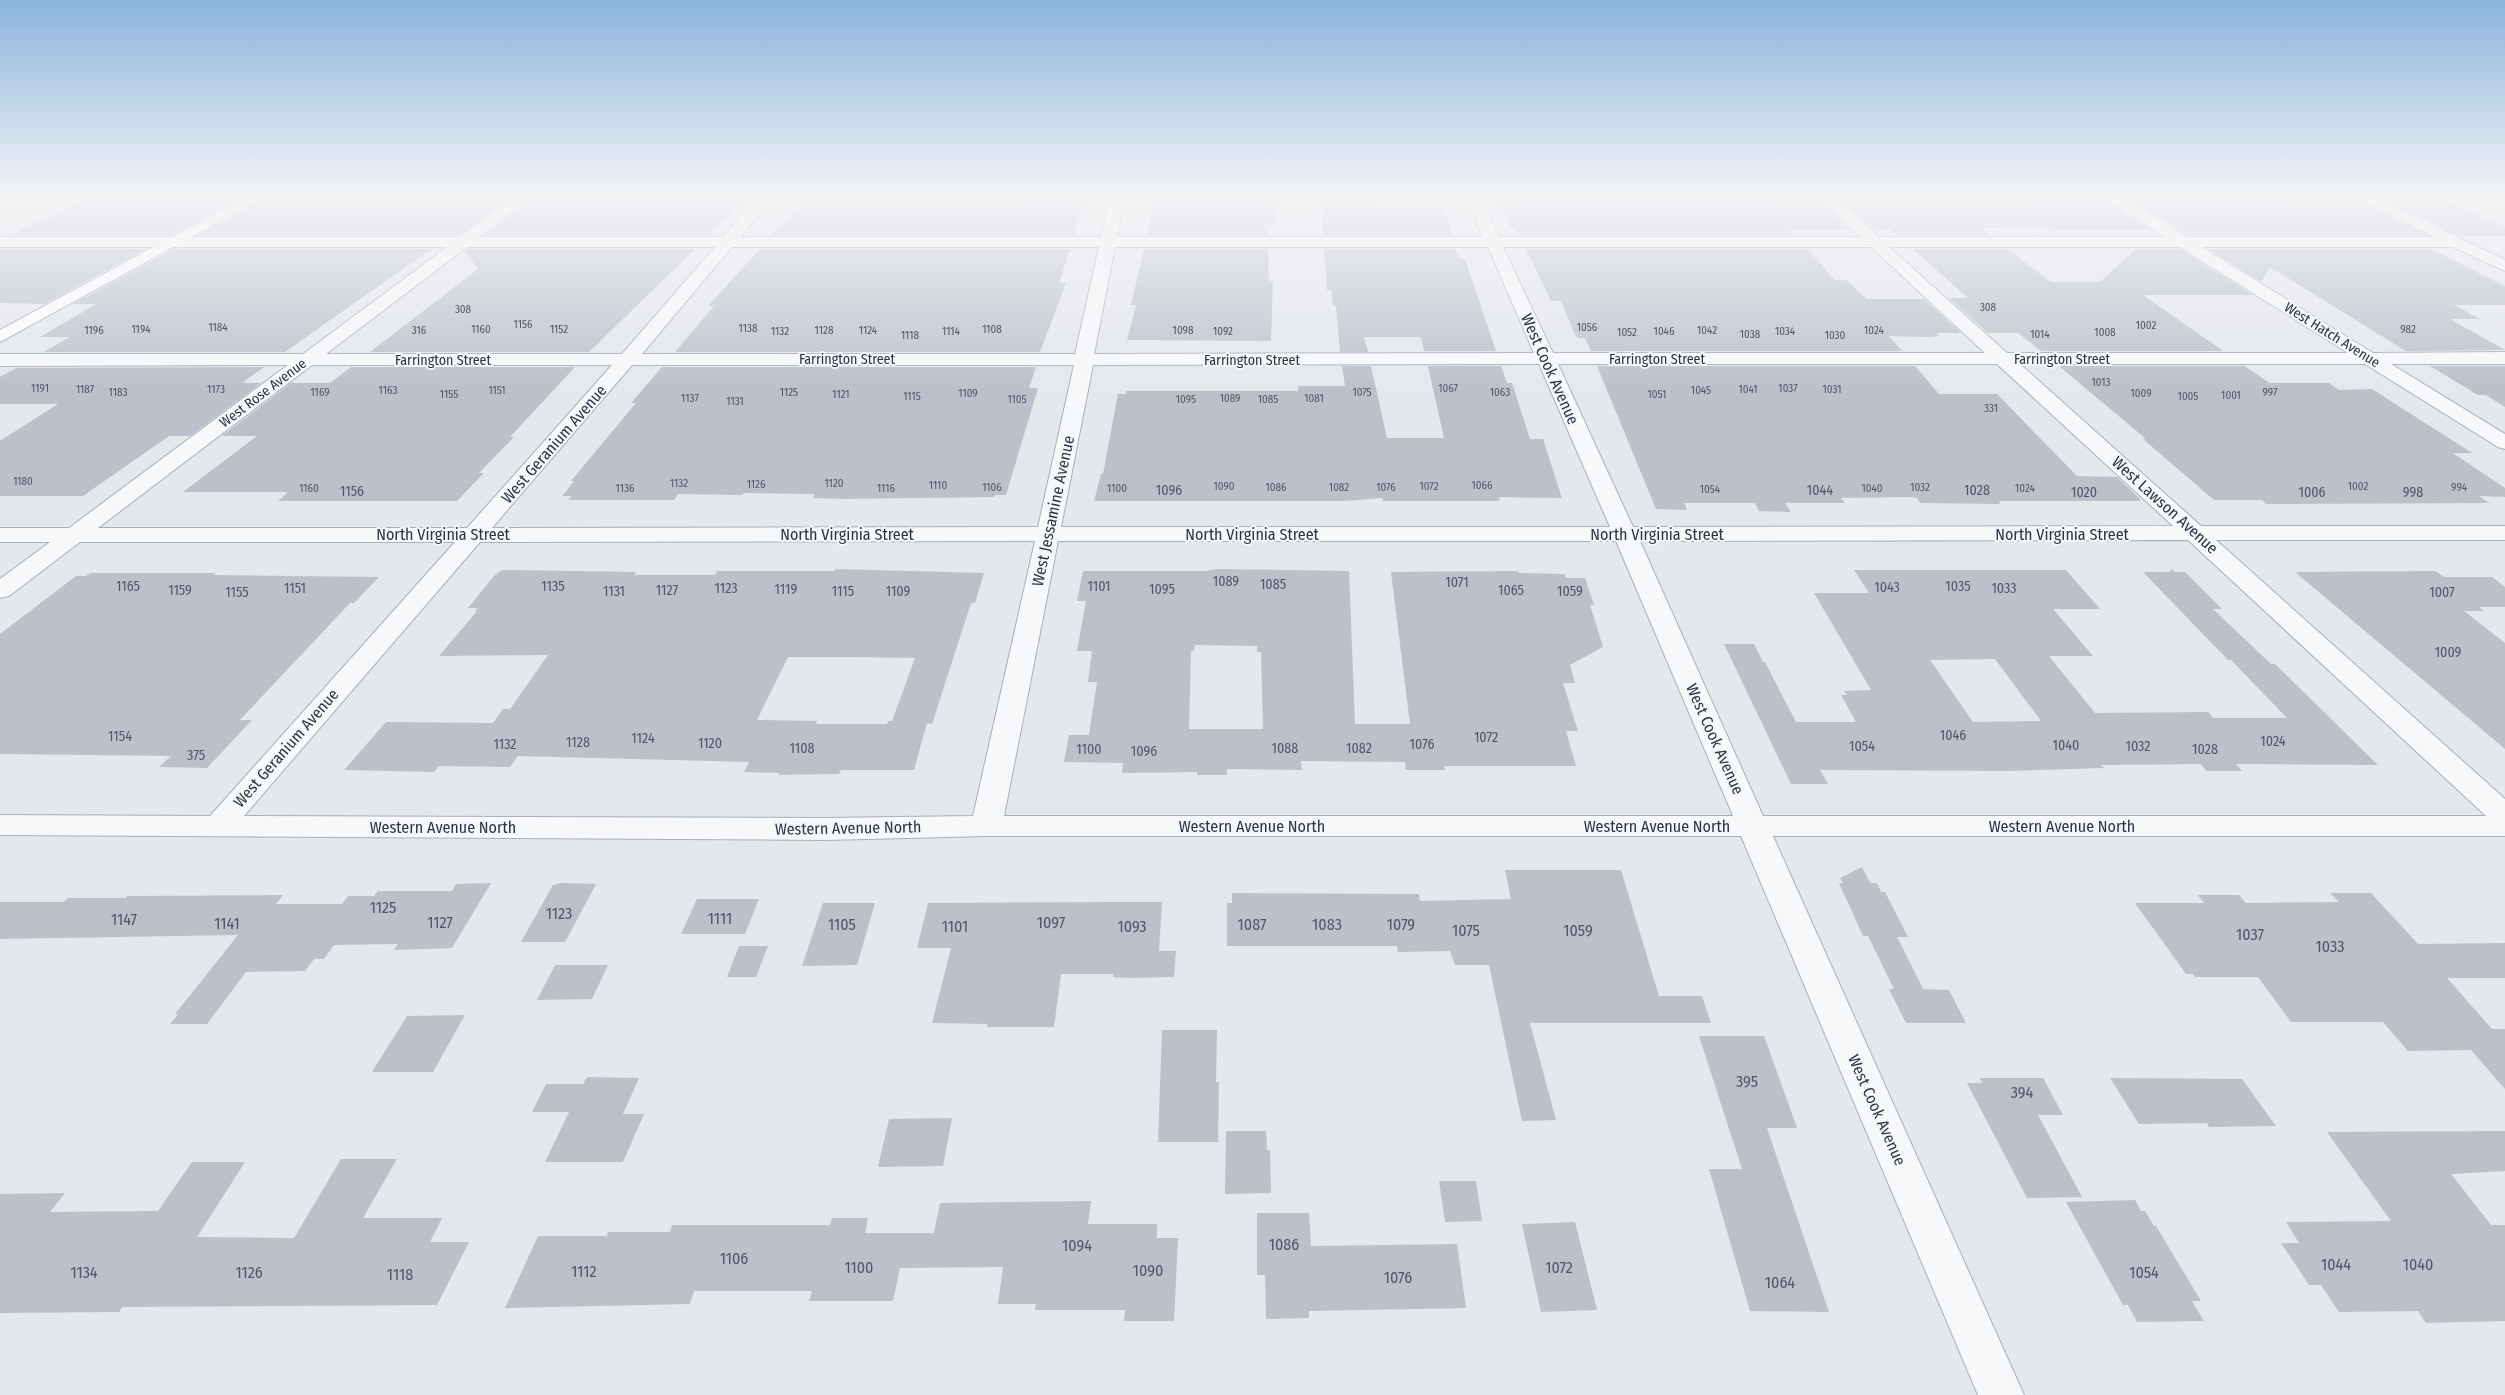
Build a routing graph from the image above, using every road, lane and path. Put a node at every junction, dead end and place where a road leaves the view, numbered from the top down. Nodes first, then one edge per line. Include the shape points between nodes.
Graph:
1 (142, 260) edge
2 (440, 260) edge
3 (713, 260) edge
4 (1104, 260) edge
5 (1501, 260) edge
6 (1896, 260) edge
7 (2211, 260) edge
8 (2493, 260) edge
9 (2505, 266) edge
10 (0, 337) edge
11 (629, 358) junction
12 (2505, 358) edge
13 (1545, 359) junction
14 (2006, 359) junction
15 (2370, 359) junction
16 (0, 360) edge
17 (1086, 360) junction
18 (306, 361) junction
19 (2505, 444) edge
20 (2505, 533) edge
21 (474, 534) junction
22 (1625, 534) junction
23 (2197, 534) junction
24 (0, 535) edge
25 (74, 535) junction
26 (1048, 535) junction
27 (0, 591) edge
28 (2505, 816) edge
29 (1752, 825) junction
30 (0, 826) edge
31 (218, 826) junction
32 (986, 826) junction
33 (2505, 826) edge
34 (2001, 1395) edge

1 - 10 main road
2 - 18 street, West Rose Avenue
3 - 11 street, West Geranium Avenue
4 - 17 street, West Jessamine Avenue via 1085,350
5 - 13 street, West Cook Avenue
6 - 14 street, West Lawson Avenue
7 - 15 street, West Hatch Avenue
8 - 9 street
11 - 17 street, Farrington Street
11 - 18 street, Farrington Street
11 - 21 street, West Geranium Avenue
12 - 15 street, Farrington Street
13 - 14 street, Farrington Street
13 - 17 street, Farrington Street
13 - 22 street, West Cook Avenue
14 - 15 street, Farrington Street
14 - 23 street, West Lawson Avenue
15 - 19 street, West Hatch Avenue
16 - 18 street, Farrington Street
17 - 26 street, West Jessamine Avenue
18 - 25 street, West Rose Avenue
20 - 23 street, North Virginia Street
21 - 25 street, North Virginia Street
21 - 26 street, North Virginia Street
21 - 31 street, West Geranium Avenue
22 - 23 street, North Virginia Street
22 - 26 street, North Virginia Street
22 - 29 street, West Cook Avenue
23 - 28 street, West Lawson Avenue
24 - 25 street, North Virginia Street
25 - 27 street, West Rose Avenue
26 - 32 street, West Jessamine Avenue
29 - 32 street, Western Avenue North
29 - 33 street, Western Avenue North
29 - 34 street, West Cook Avenue
30 - 31 street, Western Avenue North
31 - 32 street, Western Avenue North via 826,829

